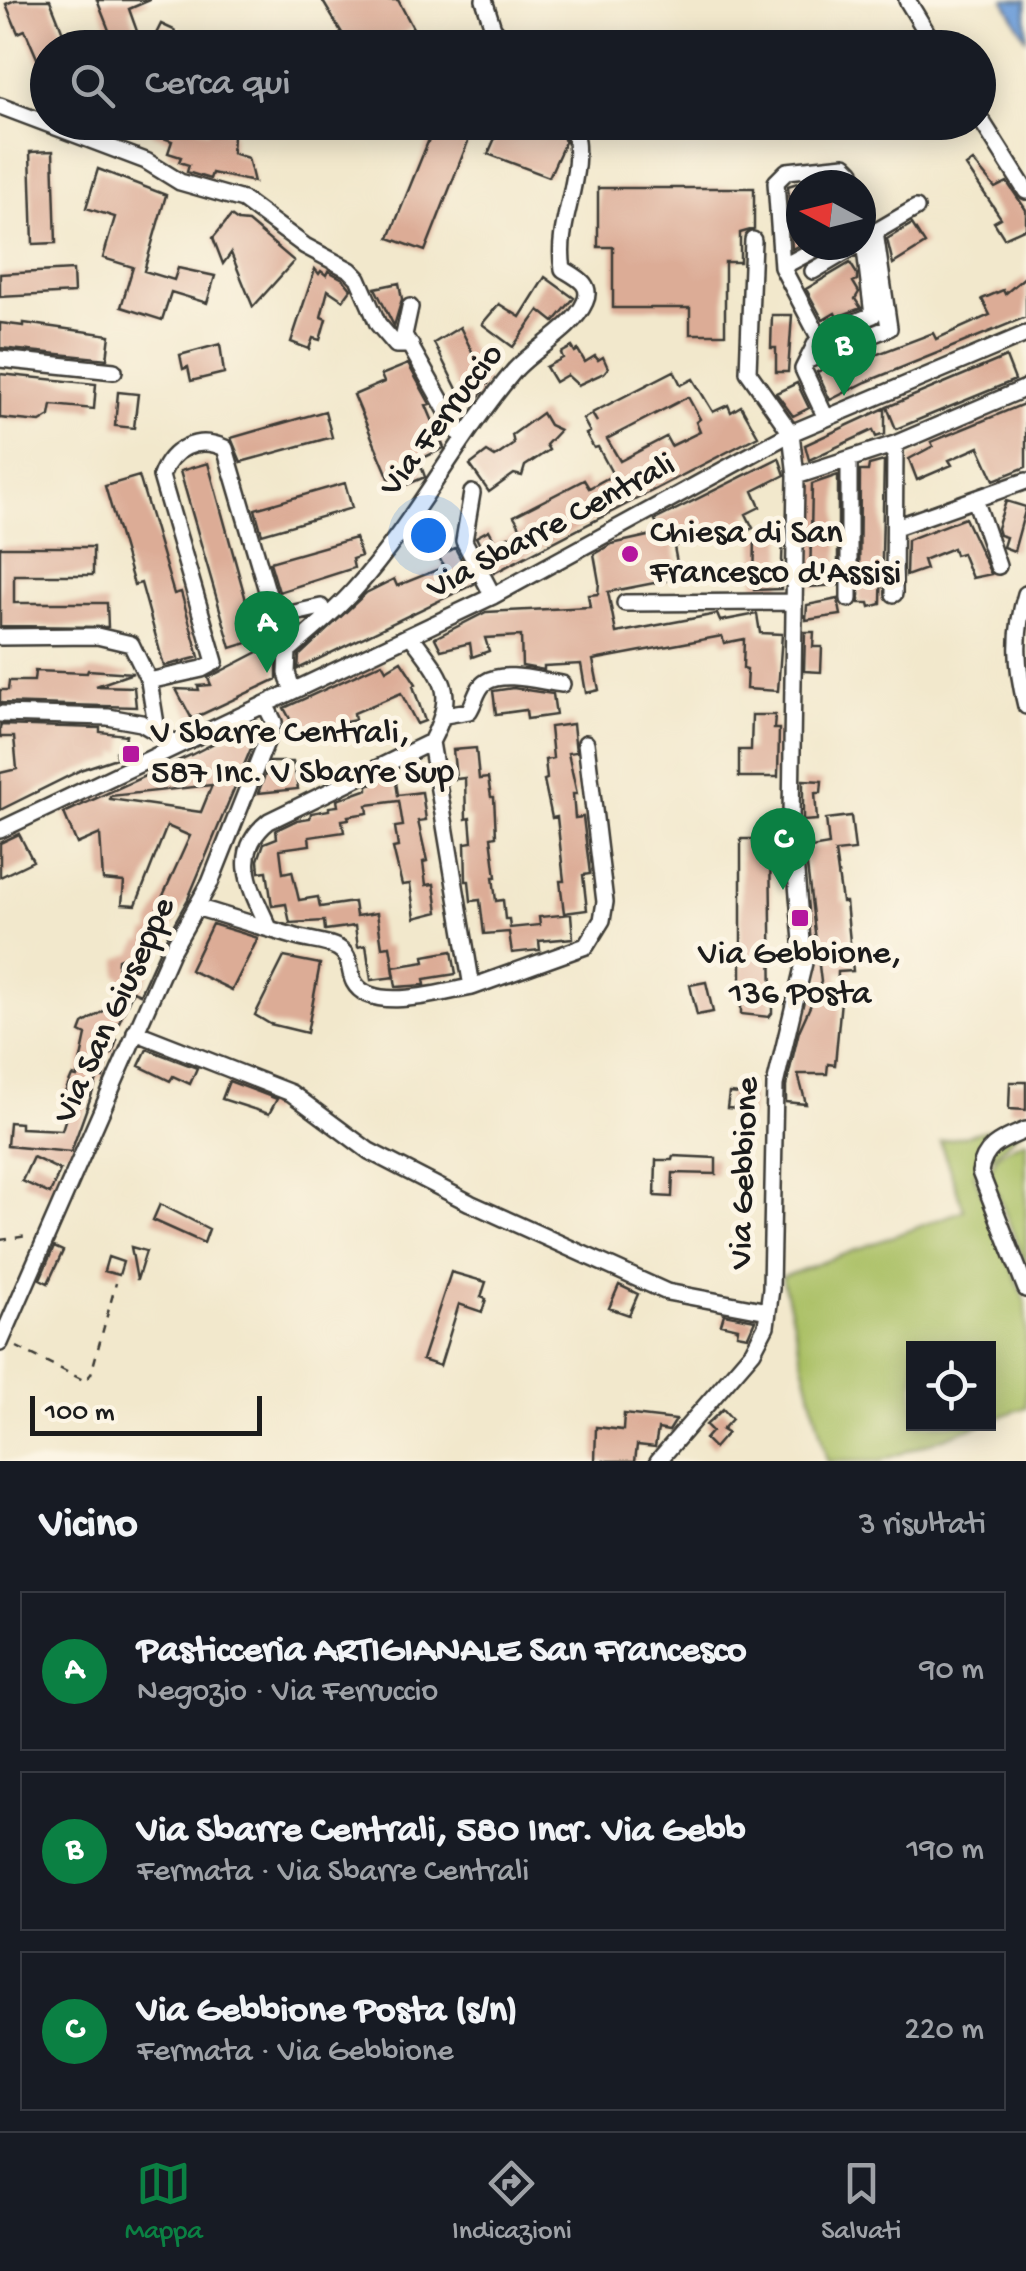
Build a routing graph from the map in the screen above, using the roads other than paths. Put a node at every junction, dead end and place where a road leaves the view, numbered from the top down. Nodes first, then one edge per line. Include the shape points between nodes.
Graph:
1 (484, 0) edge
2 (906, 0) edge
3 (495, 30) edge
4 (925, 30) edge
5 (0, 106) edge
6 (30, 117) edge
7 (90, 140) edge
8 (577, 140) edge
9 (994, 140) edge
10 (796, 170) edge
11 (850, 170) edge
12 (786, 171) edge
13 (1026, 191) edge
14 (916, 208) dead end
15 (753, 240) dead end
16 (796, 260) edge
17 (832, 260) edge
18 (866, 260) edge
19 (782, 268) junction
20 (813, 271) dead end
21 (410, 306) dead end
22 (1026, 334) edge
23 (819, 337) junction
24 (410, 345) junction
25 (0, 359) edge
26 (808, 360) junction
27 (114, 371) dead end
28 (1026, 388) edge
29 (826, 418) junction
30 (791, 433) junction
31 (462, 438) junction
32 (895, 444) junction
33 (849, 459) junction
34 (796, 476) junction
35 (1026, 481) edge
36 (472, 493) dead end
37 (975, 499) junction
38 (896, 527) junction
39 (998, 566) dead end
40 (894, 594) dead end
41 (1026, 594) edge
42 (493, 596) junction
43 (849, 599) dead end
44 (794, 602) junction
45 (625, 603) dead end
46 (322, 607) dead end
47 (411, 636) junction
48 (0, 637) edge
49 (149, 681) junction
50 (562, 684) dead end
51 (292, 689) junction
52 (265, 704) junction
53 (1026, 706) edge
54 (0, 714) edge
55 (446, 715) junction
56 (157, 730) junction
57 (432, 742) junction
58 (586, 743) dead end
59 (178, 744) junction
60 (0, 830) edge
61 (196, 907) junction
62 (268, 928) junction
63 (472, 986) junction
64 (136, 1032) junction
65 (1026, 1130) edge
66 (1026, 1289) edge
67 (768, 1312) junction
68 (1, 1341) edge
69 (658, 1461) edge

1 - 3 street
2 - 4 street
5 - 6 street
7 - 24 street via 180,182 243,200 350,270 378,324 396,344
8 - 31 street, Via Ferruccio via 561,243 563,269 584,282 585,303 514,371
9 - 13 street
10 - 11 street
12 - 19 street via 776,182
14 - 26 street via 874,232 889,328
15 - 30 street via 748,372
16 - 19 street
17 - 20 street
18 - 23 street via 873,315
19 - 23 street
21 - 24 street via 404,335
22 - 29 street, Via Sbarre Centrali
23 - 26 street
24 - 31 street
25 - 27 street
26 - 29 street via 804,369
28 - 32 street
29 - 30 street, Via Sbarre Centrali
30 - 34 street, Via Gebbione
30 - 42 street, Via Sbarre Centrali
31 - 51 street, Via Ferruccio via 356,588 288,652
32 - 33 street
32 - 38 street
33 - 34 street
33 - 43 street
34 - 44 street, Via Gebbione
35 - 37 street
36 - 42 street via 464,541
37 - 38 street
37 - 39 street
38 - 40 street
41 - 53 street via 1017,632
42 - 47 street, Via Sbarre Centrali
44 - 45 street
44 - 67 street, Via Gebbione via 790,816 804,963 775,1085
46 - 49 street via 277,617 224,448 185,446 161,476 214,662
47 - 51 street, Via Sbarre Centrali
47 - 55 street via 444,680
48 - 49 street via 118,640 138,651
49 - 56 street
50 - 55 street via 491,679 469,711
51 - 52 street, Via Sbarre Centrali
52 - 59 street, Via Sbarre Centrali
52 - 61 street, Via San Giuseppe via 274,722 264,754
54 - 56 street via 108,717
55 - 57 street
56 - 59 street
57 - 62 street via 254,833 246,854 249,885
57 - 63 street
58 - 63 street via 605,902 597,932 586,946
59 - 60 street, Via Sbarre Centrali
61 - 62 street
61 - 64 street, Via San Giuseppe
62 - 63 street via 337,947 354,982 376,998
64 - 67 street via 290,1094 369,1151 667,1292
64 - 68 street, Via San Giuseppe
65 - 66 street via 994,1144 980,1172
67 - 69 street, Via Gebbione via 753,1351

